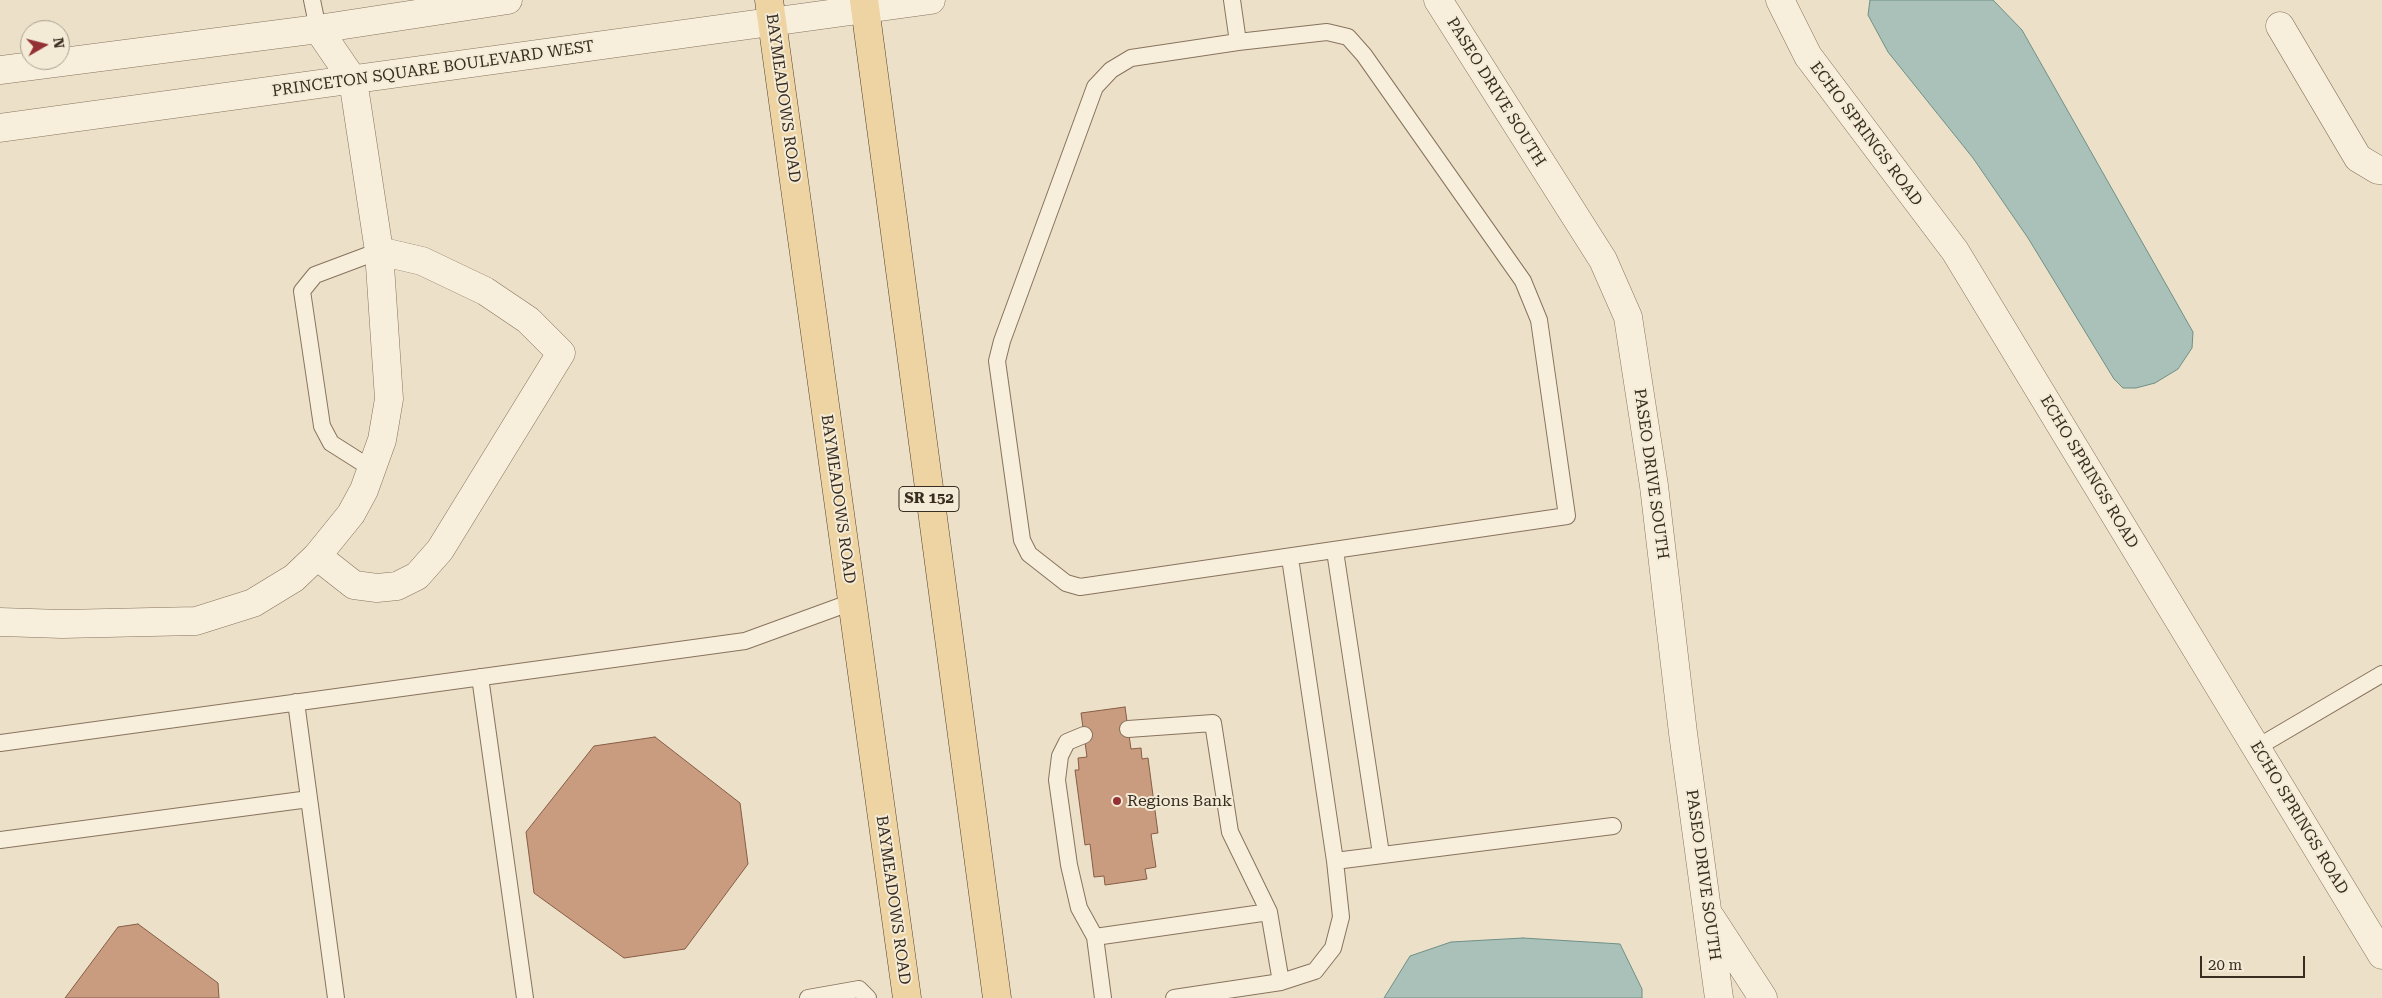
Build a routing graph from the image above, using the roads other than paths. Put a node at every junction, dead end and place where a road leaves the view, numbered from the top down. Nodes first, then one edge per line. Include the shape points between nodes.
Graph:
1 (312, 0) edge
2 (508, 0) edge
3 (931, 0) edge
4 (1232, 0) edge
5 (1438, 0) edge
6 (1780, 0) edge
7 (865, 4) edge
8 (771, 11) edge
9 (2280, 26) dead end
10 (318, 29) junction
11 (1238, 42) junction
12 (0, 70) edge
13 (353, 80) junction
14 (0, 128) edge
15 (2382, 170) edge
16 (379, 251) junction
17 (372, 469) junction
18 (1335, 551) junction
19 (317, 556) junction
20 (1290, 558) junction
21 (852, 602) junction
22 (0, 622) edge
23 (2382, 674) edge
24 (480, 677) junction
25 (296, 702) junction
26 (1128, 729) dead end
27 (1084, 735) dead end
28 (0, 743) edge
29 (2256, 748) junction
30 (309, 799) junction
31 (1613, 826) dead end
32 (0, 840) edge
33 (1381, 854) junction
34 (1335, 861) junction
35 (1269, 912) junction
36 (1708, 912) junction
37 (1095, 937) junction
38 (2382, 955) edge
39 (1281, 982) junction
40 (336, 998) edge
41 (525, 998) edge
42 (808, 998) edge
43 (868, 998) edge
44 (907, 998) edge
45 (997, 998) edge
46 (1103, 998) edge
47 (1174, 998) edge
48 (1719, 998) edge
49 (1764, 998) edge

1 - 10 lane
2 - 10 street
3 - 7 street, PRINCETON SQUARE BOULEVARD WEST
4 - 11 lane
5 - 36 street, PASEO DRIVE SOUTH via 1603,260 1628,317 1654,486
6 - 29 street, ECHO SPRINGS ROAD via 1808,56 1955,252
7 - 8 street, PRINCETON SQUARE BOULEVARD WEST
7 - 45 main road, SR 152
8 - 13 street, PRINCETON SQUARE BOULEVARD WEST
8 - 21 main road, BAYMEADOWS ROAD
9 - 15 street via 2358,158
10 - 12 street
10 - 13 street
11 - 18 lane via 1327,32 1348,38 1364,55 1523,281 1539,320 1567,516
11 - 20 lane via 1131,58 1111,70 1096,87 997,361 1022,540 1029,554 1066,583 1080,588
13 - 14 street, PRINCETON SQUARE BOULEVARD WEST
13 - 16 street
16 - 17 street via 389,399 382,440
16 - 17 lane via 315,275 302,291 322,426 331,443
16 - 19 street via 422,261 485,291 528,320 561,353 440,550 417,576 397,586 354,585
17 - 19 street via 351,514
18 - 20 lane
18 - 33 lane
19 - 22 street via 294,578 254,603 196,620 62,624
20 - 34 lane
21 - 24 lane via 745,641
21 - 44 main road, BAYMEADOWS ROAD
23 - 29 lane
24 - 25 lane
24 - 41 lane
25 - 28 lane
25 - 30 lane
26 - 35 lane via 1213,723 1230,832
27 - 37 lane via 1067,742 1060,756 1057,780 1069,865 1079,908
29 - 38 street, ECHO SPRINGS ROAD
30 - 32 lane
30 - 40 lane
31 - 33 lane
33 - 34 lane
34 - 39 lane via 1341,917 1333,948 1315,970
35 - 37 lane
35 - 39 lane
36 - 48 street, PASEO DRIVE SOUTH
36 - 49 street
37 - 46 lane
39 - 47 lane
42 - 43 lane via 859,989

